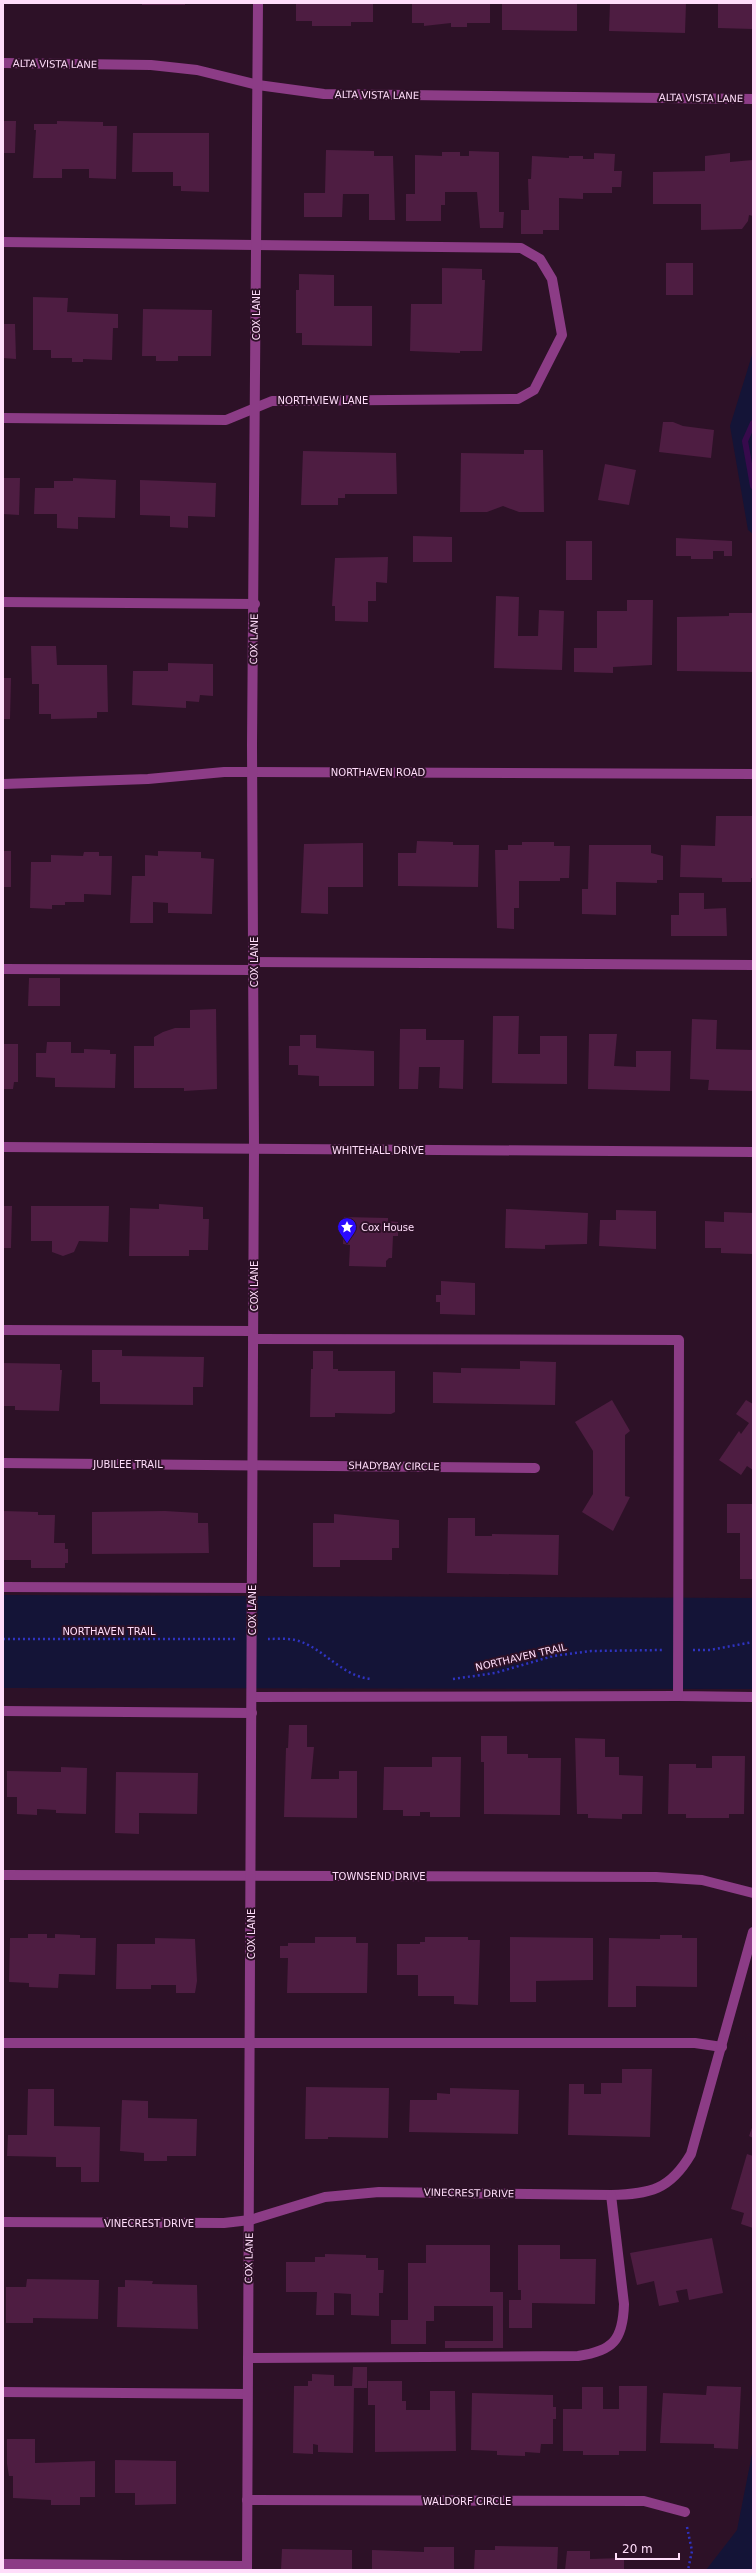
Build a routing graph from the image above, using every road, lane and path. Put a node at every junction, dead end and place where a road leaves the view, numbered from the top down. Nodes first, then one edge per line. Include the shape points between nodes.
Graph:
1 (258, 3) edge
2 (3, 63) edge
3 (258, 85) junction
4 (753, 99) edge
5 (3, 242) edge
6 (256, 245) junction
7 (256, 408) junction
8 (3, 418) edge
9 (3, 602) edge
10 (255, 604) junction
11 (252, 771) junction
12 (753, 774) edge
13 (3, 784) edge
14 (753, 965) edge
15 (254, 966) junction
16 (3, 969) edge
17 (3, 1147) edge
18 (254, 1149) junction
19 (753, 1152) edge
20 (3, 1330) edge
21 (253, 1335) junction
22 (3, 1463) edge
23 (253, 1465) junction
24 (535, 1468) dead end
25 (3, 1587) edge
26 (253, 1588) junction
27 (3, 1639) edge
28 (215, 1639) dead end
29 (279, 1639) dead end
30 (753, 1642) edge
31 (679, 1650) junction
32 (374, 1680) dead end
33 (450, 1680) dead end
34 (678, 1696) junction
35 (252, 1697) junction
36 (753, 1697) edge
37 (3, 1711) edge
38 (252, 1713) junction
39 (3, 1876) edge
40 (251, 1876) junction
41 (753, 1893) edge
42 (753, 1932) edge
43 (3, 2044) edge
44 (250, 2044) junction
45 (722, 2047) junction
46 (611, 2195) junction
47 (250, 2220) junction
48 (3, 2222) edge
49 (248, 2358) junction
50 (3, 2392) edge
51 (247, 2394) junction
52 (247, 2500) junction
53 (685, 2512) joint
54 (3, 2564) edge
55 (247, 2568) edge
56 (688, 2570) edge

1 - 3 street, COX LANE
2 - 3 street, ALTA VISTA LANE via 151,65 197,70
3 - 4 street, ALTA VISTA LANE via 324,94
3 - 6 street, COX LANE
5 - 6 street
6 - 7 street, COX LANE
6 - 7 street, NORTHVIEW LANE via 522,248 540,259 552,279 562,335 534,390 518,399 272,401
7 - 8 street, NORTHVIEW LANE via 226,420
7 - 10 street, COX LANE
9 - 10 street
10 - 11 street, COX LANE
11 - 12 street, NORTHAVEN ROAD
11 - 13 street, NORTHAVEN ROAD via 148,779
11 - 15 street, COX LANE
14 - 15 street
15 - 16 street
15 - 18 street, COX LANE
17 - 18 street, WHITEHALL DRIVE
18 - 19 street, WHITEHALL DRIVE
18 - 21 street, COX LANE
20 - 21 street
21 - 23 street, COX LANE
21 - 31 street via 679,1340
22 - 23 street, JUBILEE TRAIL
23 - 24 street, SHADYBAY CIRCLE
23 - 26 street, COX LANE
25 - 26 street
26 - 35 street, COX LANE
27 - 28 path, NORTHAVEN TRAIL
29 - 32 path via 295,1640 310,1646 338,1668
30 - 31 path, NORTHAVEN TRAIL via 710,1650
31 - 33 path, NORTHAVEN TRAIL via 591,1651 553,1656 495,1673
31 - 34 street
34 - 35 street
34 - 36 street
35 - 38 street, COX LANE
37 - 38 street
38 - 40 street, COX LANE
39 - 40 street, TOWNSEND DRIVE
40 - 41 street, TOWNSEND DRIVE via 656,1877 702,1880
40 - 44 street, COX LANE
42 - 45 street, VINECREST DRIVE
43 - 44 street
44 - 45 street via 695,2043
44 - 47 street, COX LANE
45 - 46 street, VINECREST DRIVE via 691,2154 681,2170 658,2189 637,2194
46 - 47 street, VINECREST DRIVE via 379,2192 325,2197
46 - 49 street via 624,2319 620,2335 611,2346 597,2354
47 - 48 street, VINECREST DRIVE via 224,2223
47 - 49 street, COX LANE
49 - 51 street, COX LANE
50 - 51 street
51 - 52 street, COX LANE
52 - 53 street, WALDORF CIRCLE via 644,2501
52 - 55 street, COX LANE
53 - 56 path via 692,2551 692,2562
54 - 55 street

